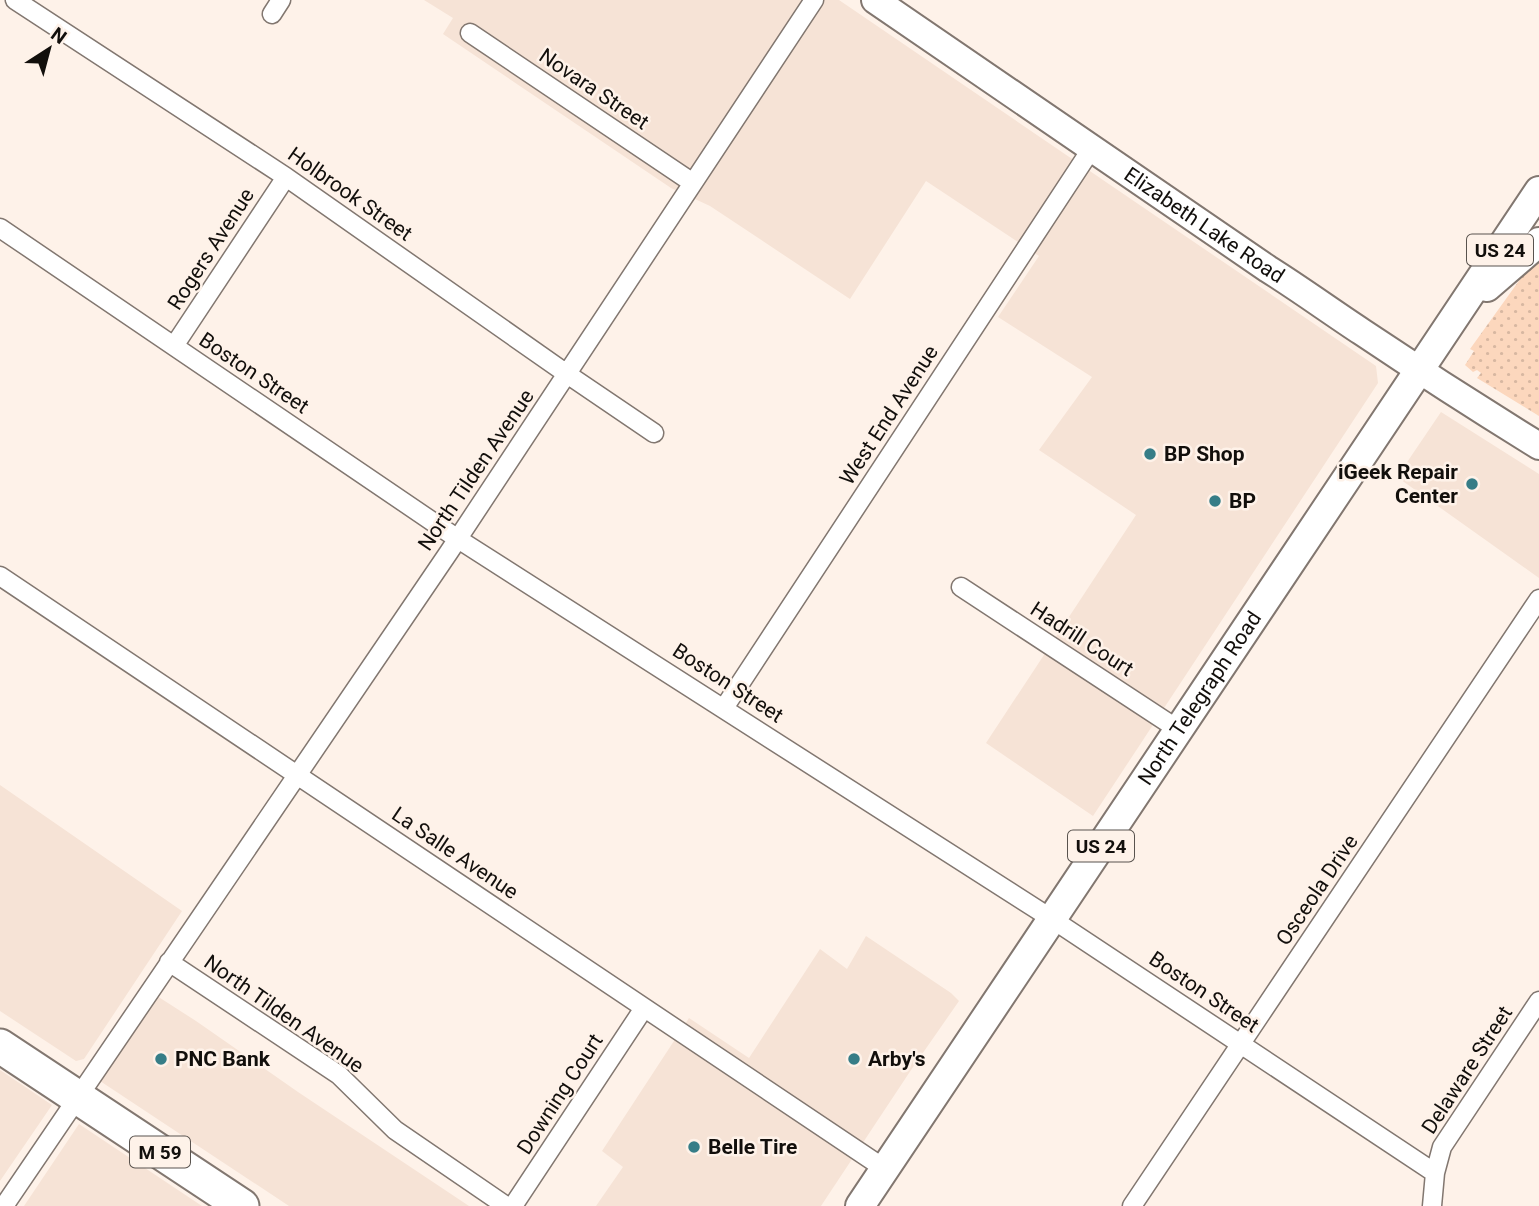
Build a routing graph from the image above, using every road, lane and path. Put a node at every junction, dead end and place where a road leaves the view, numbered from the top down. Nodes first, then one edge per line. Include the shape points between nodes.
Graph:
1 (15, 0) edge
2 (814, 0) edge
3 (875, 0) edge
4 (470, 33) dead end
5 (1092, 148) junction
6 (286, 177) junction
7 (692, 183) junction
8 (1539, 191) edge
9 (0, 228) edge
10 (1539, 242) edge
11 (1461, 310) junction
12 (174, 346) junction
13 (1420, 371) junction
14 (567, 374) junction
15 (654, 433) dead end
16 (1539, 446) edge
17 (458, 538) junction
18 (0, 576) edge
19 (961, 587) dead end
20 (1539, 599) edge
21 (724, 708) junction
22 (1179, 730) junction
23 (298, 776) junction
24 (1052, 919) junction
25 (169, 962) junction
26 (1539, 1001) edge
27 (644, 1008) junction
28 (1240, 1044) junction
29 (0, 1046) edge
30 (78, 1097) junction
31 (885, 1169) junction
32 (1434, 1173) junction
33 (4, 1206) edge
34 (242, 1206) edge
35 (506, 1206) edge
36 (513, 1206) edge
37 (860, 1206) edge
38 (1132, 1206) edge
39 (1432, 1206) edge

1 - 6 street, Holbrook Street
2 - 7 street, North Tilden Avenue
3 - 5 main road, Elizabeth Lake Road
4 - 7 street, Novara Street
5 - 13 main road, Elizabeth Lake Road
5 - 21 street, West End Avenue
6 - 12 street, Rogers Avenue
6 - 14 street, Holbrook Street
7 - 14 street, North Tilden Avenue
8 - 11 main road, North Telegraph Road / US 24
9 - 12 street, Boston Street
10 - 11 main road
11 - 13 main road, North Telegraph Road / US 24
12 - 17 street, Boston Street
13 - 16 main road, Elizabeth Lake Road
13 - 22 main road, North Telegraph Road / US 24
14 - 15 street, Holbrook Street
14 - 17 street, North Tilden Avenue
17 - 21 street, Boston Street
17 - 23 street, North Tilden Avenue
18 - 23 street, La Salle Avenue
19 - 22 street, Hadrill Court
20 - 28 street, Osceola Drive
21 - 24 street, Boston Street
22 - 24 main road, North Telegraph Road / US 24
23 - 25 street, North Tilden Avenue
23 - 27 street, La Salle Avenue
24 - 28 street, Boston Street
24 - 31 main road, North Telegraph Road / US 24
25 - 30 street, North Tilden Avenue
25 - 35 street, North Tilden Avenue via 338,1075 395,1130
26 - 32 street, Delaware Street via 1442,1147
27 - 31 street, La Salle Avenue
27 - 36 street, Downing Court
28 - 32 street, Boston Street
28 - 38 street, Osceola Drive
29 - 30 highway, M 59
30 - 33 street, North Tilden Avenue
30 - 34 highway, M 59
31 - 37 main road, North Telegraph Road / US 24
32 - 39 street, Delaware Street

